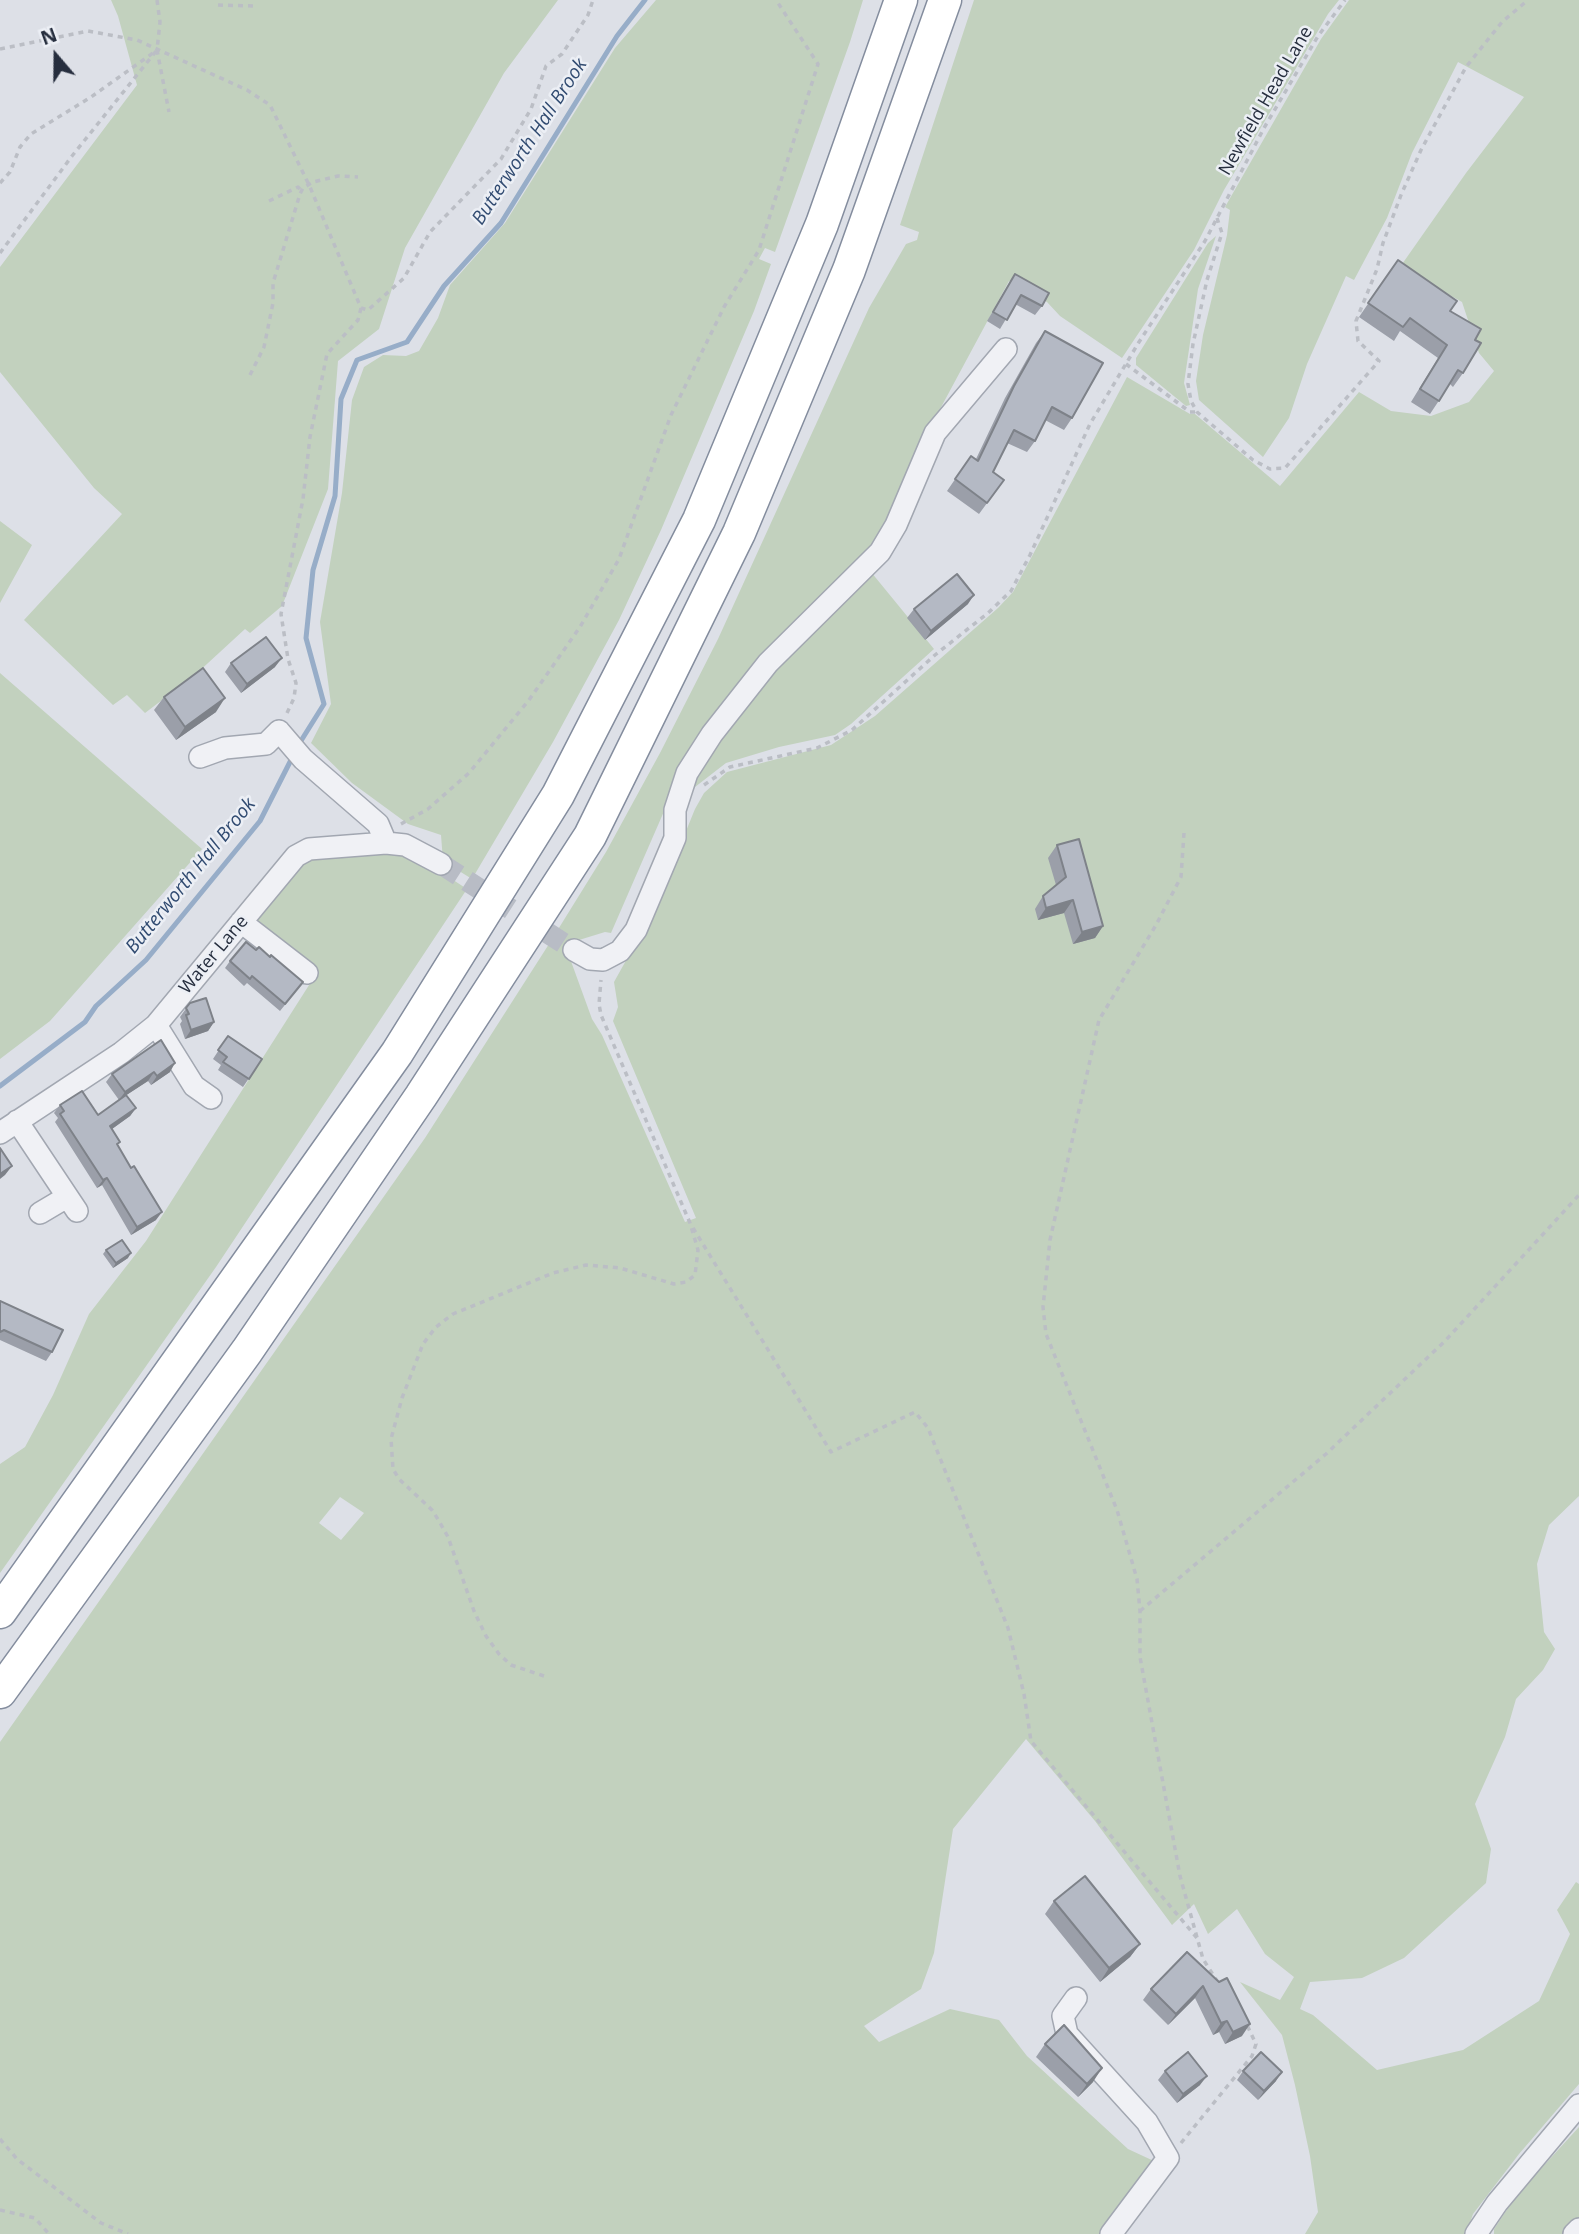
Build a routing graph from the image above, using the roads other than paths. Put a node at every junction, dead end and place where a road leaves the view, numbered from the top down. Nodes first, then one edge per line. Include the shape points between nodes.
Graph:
1 (901, 0) edge
2 (945, 0) edge
3 (1006, 349) dead end
4 (200, 757) dead end
5 (385, 838) junction
6 (440, 864) tunnel mouth
7 (241, 922) junction
8 (574, 950) tunnel mouth
9 (307, 973) dead end
10 (156, 1025) junction
11 (211, 1098) dead end
12 (9, 1127) edge
13 (40, 1213) dead end
14 (0, 1612) edge
15 (0, 1692) edge
16 (1076, 1998) dead end
17 (1579, 2105) edge
18 (1579, 2230) edge
19 (1111, 2234) edge
20 (1476, 2234) edge
21 (1574, 2234) edge

1 - 14 highway via 822,223 699,520 558,795 397,1053
2 - 15 highway via 849,270 739,533 590,836 247,1351
3 - 8 street via 936,433 880,552 768,663 687,773 675,810 675,838 636,930 620,951 603,960
4 - 5 street via 225,748 265,744 279,731 303,759 378,824
5 - 6 street, Water Lane
5 - 7 street, Water Lane via 309,849 296,856
7 - 9 street
7 - 10 street, Water Lane
10 - 11 street via 194,1086
10 - 12 street, Water Lane
12 - 13 street via 72,1204
16 - 19 street via 1063,2016 1067,2034 1147,2122 1168,2158
17 - 20 street
18 - 21 street

